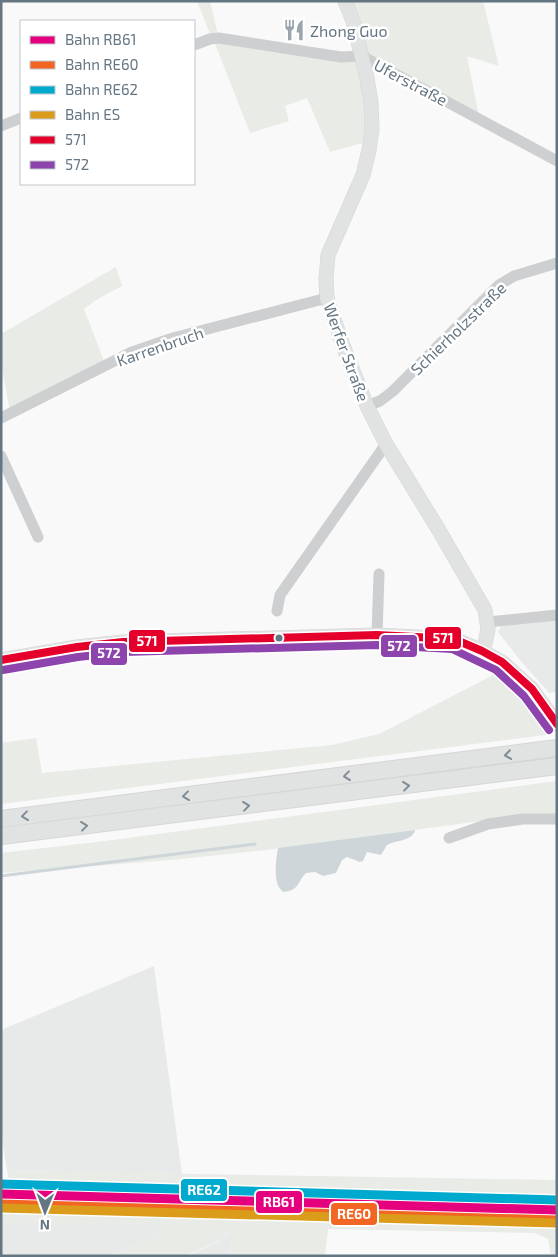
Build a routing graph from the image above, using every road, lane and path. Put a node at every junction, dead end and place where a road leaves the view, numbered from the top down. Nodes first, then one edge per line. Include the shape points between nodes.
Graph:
1 (345, 1) edge
2 (195, 46) edge
3 (362, 56) junction
4 (20, 118) edge
5 (1, 126) edge
6 (557, 161) edge
7 (557, 263) edge
8 (327, 298) junction
9 (367, 406) junction
10 (1, 418) edge
11 (386, 444) junction
12 (1, 456) edge
13 (38, 537) dead end
14 (379, 574) dead end
15 (277, 611) dead end
16 (557, 615) edge
17 (488, 622) junction
18 (377, 635) junction
19 (482, 651) junction
20 (1, 660) edge
21 (557, 724) edge
22 (557, 748) edge
23 (557, 766) edge
24 (1, 819) edge
25 (557, 820) edge
26 (1, 836) edge
27 (449, 838) dead end

1 - 3 main road, Werfer Straße
2 - 3 street, Uferstraße via 219,38 342,57
3 - 6 street, Uferstraße
3 - 8 main road, Werfer Straße via 371,102 369,150 363,175 328,255
4 - 5 street
7 - 9 street, Schierholzstraße via 514,276 499,285 393,391
8 - 9 main road, Werfer Straße
8 - 10 street, Karrenbruch via 172,338 132,352
9 - 11 main road, Werfer Straße
11 - 15 street via 280,595
11 - 17 main road, Werfer Straße via 485,610
12 - 13 street
14 - 18 street
16 - 17 street
17 - 19 main road
18 - 19 main road via 454,639
18 - 20 main road via 123,642
19 - 21 main road via 502,662 525,682
22 -> 24 highway
26 -> 23 highway
25 - 27 street via 523,819 488,824

